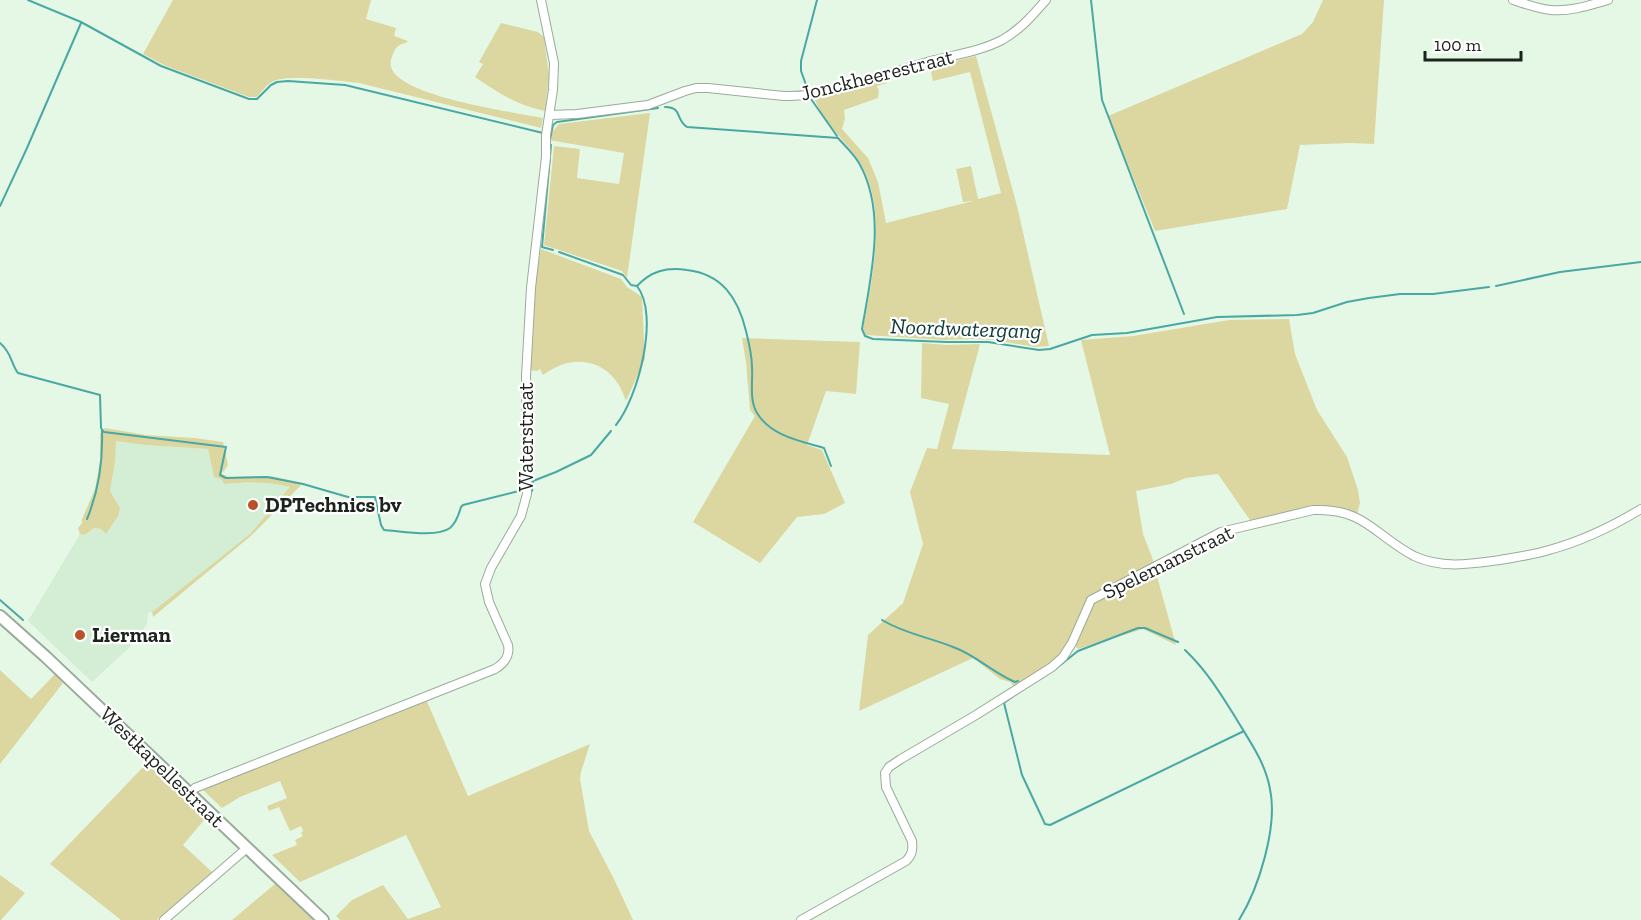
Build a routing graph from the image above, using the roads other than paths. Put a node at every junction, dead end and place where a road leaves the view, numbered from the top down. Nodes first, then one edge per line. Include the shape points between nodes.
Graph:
1 (541, 0) edge
2 (1046, 0) edge
3 (1514, 0) edge
4 (1608, 0) edge
5 (549, 115) junction
6 (1641, 509) edge
7 (0, 616) edge
8 (189, 794) junction
9 (247, 848) junction
10 (164, 920) edge
11 (323, 920) edge
12 (801, 920) edge

1 - 5 street, Waterstraat via 554,63
2 - 5 street, Jonckheerestraat via 1012,34 986,47 817,94 784,96 696,88 648,105
3 - 4 street via 1557,10
5 - 8 street, Waterstraat via 531,288 526,376 527,495 521,516 485,584 508,645 506,660 495,669 195,788
6 - 12 street, Spelemanstraat via 1562,546 1466,565 1425,560 1356,516 1337,511 1313,510 1221,532 1090,600 1072,644 1052,667 892,765 885,773 886,787 912,842 911,855
7 - 8 street, Westkapellestraat
8 - 9 street, Westkapellestraat
9 - 10 street
9 - 11 street, Westkapellestraat

